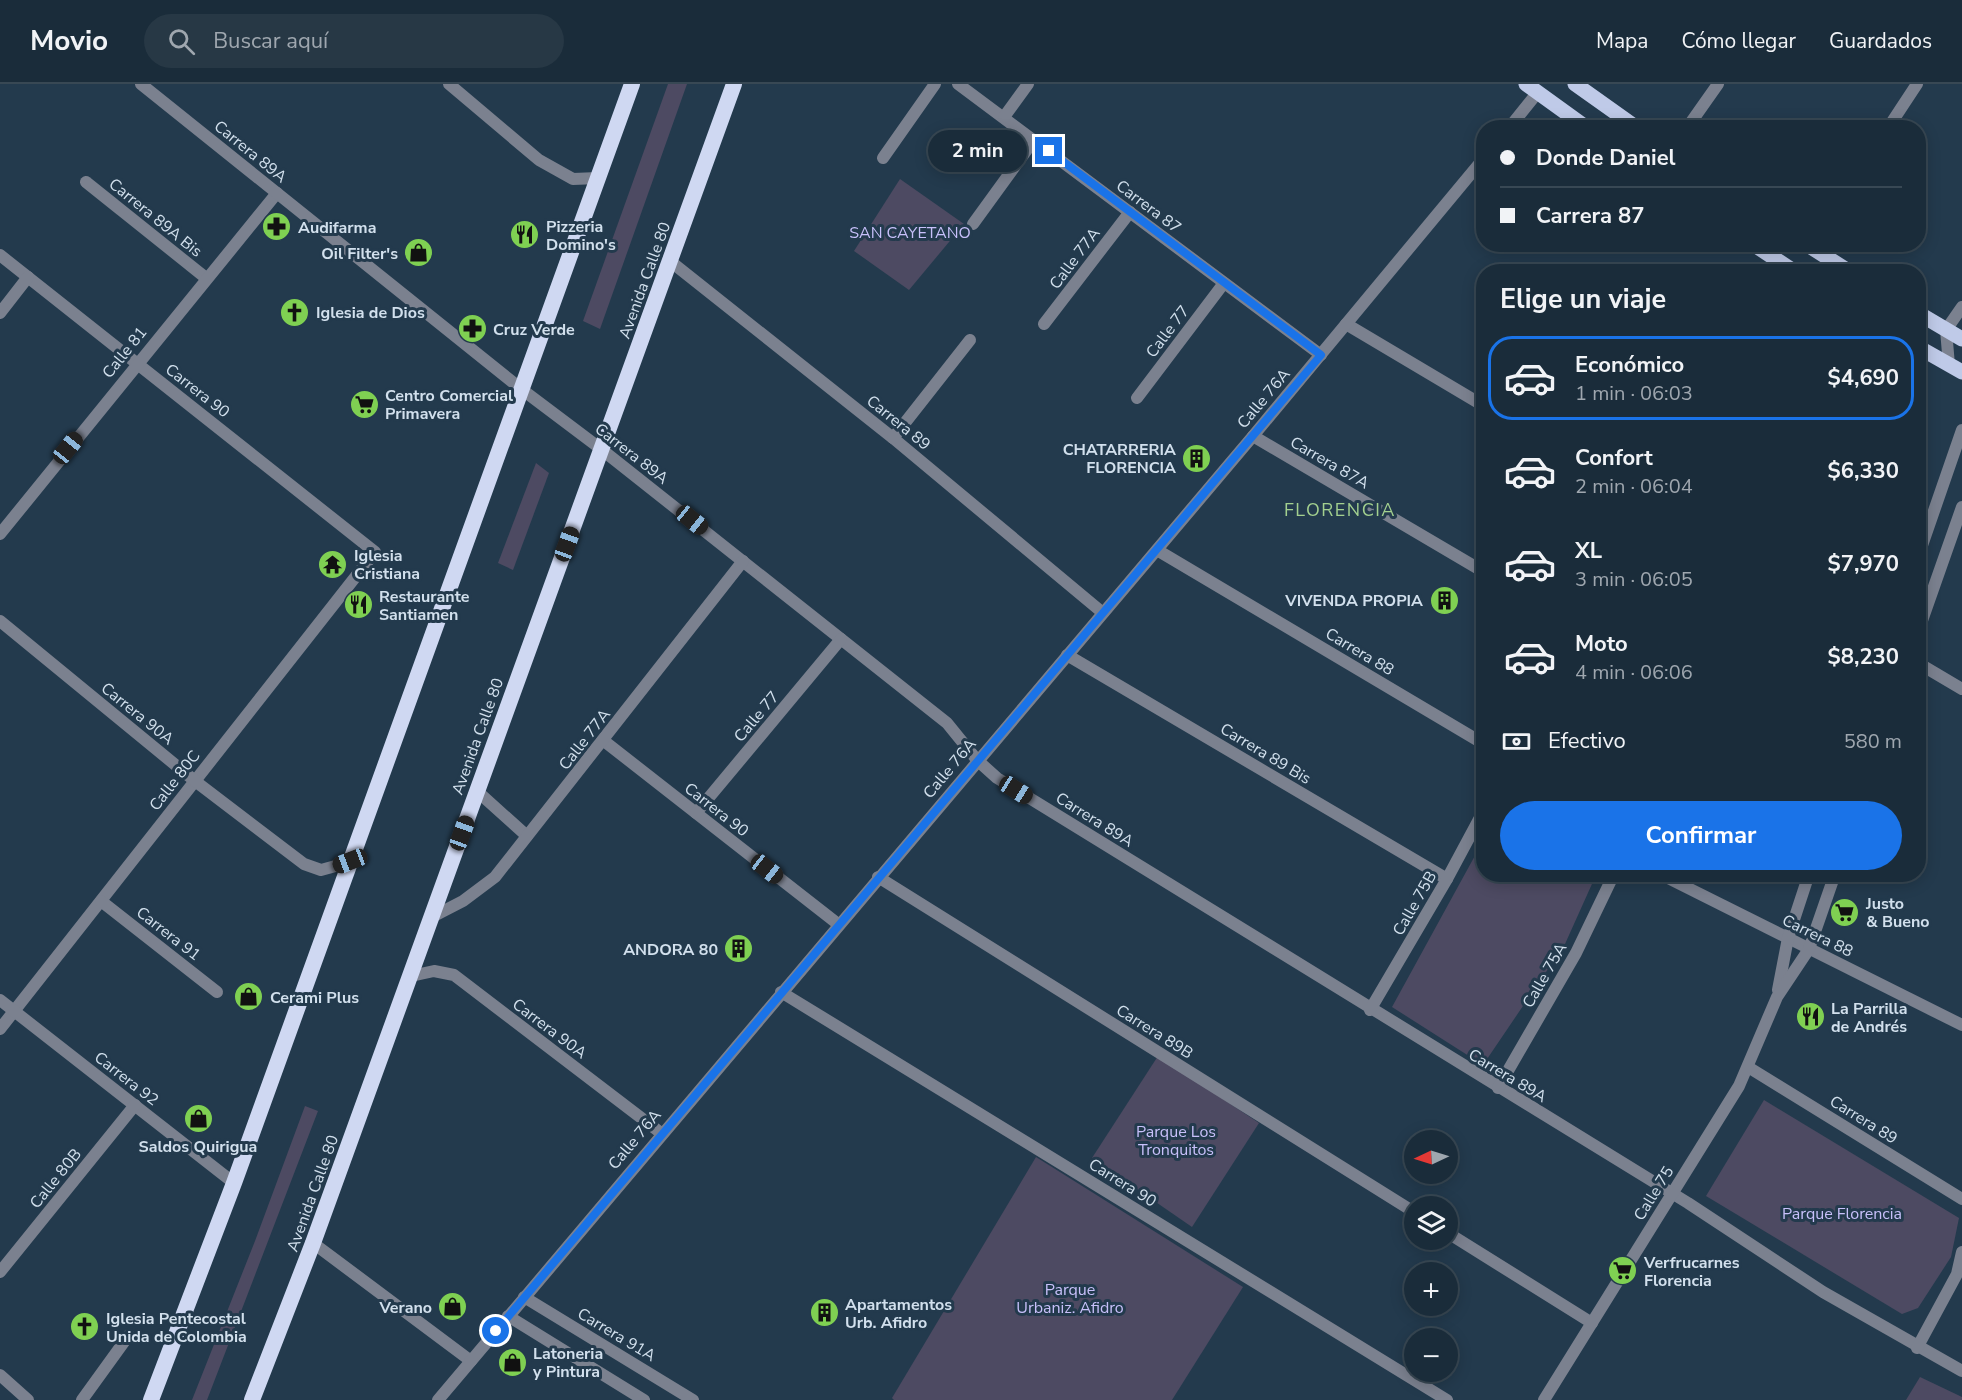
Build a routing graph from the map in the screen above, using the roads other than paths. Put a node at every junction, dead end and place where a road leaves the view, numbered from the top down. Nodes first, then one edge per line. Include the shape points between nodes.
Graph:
1 (141, 84) edge
2 (449, 84) edge
3 (632, 84) edge
4 (734, 84) edge
5 (934, 84) edge
6 (958, 84) edge
7 (1028, 84) edge
8 (1575, 84) edge
9 (1718, 84) edge
10 (1917, 84) edge
11 (1532, 88) edge
12 (1004, 117) junction
13 (1514, 120) edge
14 (1576, 120) edge
15 (1626, 120) edge
16 (1693, 120) edge
17 (1893, 120) edge
18 (1034, 140) junction
19 (883, 158) dead end
20 (1476, 168) edge
21 (598, 178) junction
22 (86, 182) dead end
23 (277, 193) junction
24 (1130, 212) junction
25 (973, 224) dead end
26 (1765, 252) edge
27 (1820, 252) edge
28 (0, 255) edge
29 (670, 261) junction
30 (1783, 264) edge
31 (1838, 264) edge
32 (28, 277) junction
33 (206, 278) junction
34 (1224, 283) junction
35 (1962, 307) edge
36 (0, 313) edge
37 (1926, 318) edge
38 (1044, 324) dead end
39 (1346, 324) junction
40 (1947, 330) junction
41 (1962, 339) edge
42 (970, 340) dead end
43 (1926, 351) edge
44 (1321, 355) junction
45 (136, 363) junction
46 (1956, 368) edge
47 (520, 388) junction
48 (1137, 398) dead end
49 (1476, 400) edge
50 (1962, 430) edge
51 (1253, 436) junction
52 (893, 438) junction
53 (601, 449) junction
54 (1962, 507) edge
55 (0, 534) edge
56 (1926, 534) edge
57 (1157, 550) junction
58 (375, 552) joint
59 (743, 561) junction
60 (1476, 567) edge
61 (1926, 609) edge
62 (1103, 613) junction
63 (0, 621) edge
64 (841, 639) junction
65 (1067, 655) junction
66 (1926, 668) edge
67 (1962, 689) edge
68 (1476, 739) edge
69 (604, 741) junction
70 (977, 760) junction
71 (195, 781) junction
72 (477, 791) junction
73 (696, 813) junction
74 (1476, 825) edge
75 (527, 836) junction
76 (350, 861) junction
77 (878, 877) junction
78 (1447, 879) junction
79 (1610, 882) edge
80 (1676, 882) edge
81 (1806, 882) edge
82 (1831, 882) edge
83 (100, 901) junction
84 (432, 917) junction
85 (838, 924) junction
86 (1788, 938) junction
87 (1809, 949) junction
88 (411, 976) junction
89 (216, 992) dead end
90 (781, 992) junction
91 (1777, 997) junction
92 (0, 1000) edge
93 (1370, 1010) junction
94 (14, 1011) junction
95 (1962, 1025) edge
96 (0, 1029) edge
97 (1748, 1067) junction
98 (1498, 1088) junction
99 (135, 1105) junction
100 (661, 1133) junction
101 (234, 1183) junction
102 (1672, 1193) junction
103 (1962, 1199) edge
104 (1404, 1206) edge
105 (1458, 1239) edge
106 (313, 1243) junction
107 (1962, 1252) edge
108 (0, 1272) edge
109 (524, 1297) junction
110 (508, 1316) junction
111 (1592, 1323) junction
112 (129, 1335) dead end
113 (1917, 1348) junction
114 (471, 1361) junction
115 (1962, 1371) edge
116 (0, 1375) edge
117 (28, 1400) edge
118 (82, 1400) edge
119 (151, 1400) edge
120 (252, 1400) edge
121 (438, 1400) edge
122 (644, 1400) edge
123 (693, 1400) edge
124 (1447, 1400) edge
125 (1544, 1400) edge

1 - 23 street, Carrera 89A
2 - 21 street via 538,160 573,179
3 - 21 highway
4 - 29 highway, Avenida Calle 80
5 - 19 street
6 - 12 street, Carrera 87
7 - 12 street
8 - 15 main road
9 - 16 street
10 - 17 street
11 - 13 street
11 - 14 main road
12 - 18 street, Carrera 87
18 - 24 street, Carrera 87
18 - 25 street
20 - 39 street, Calle 76A
21 - 47 highway
22 - 33 street, Carrera 89A Bis
23 - 33 street, Calle 81
23 - 47 street, Carrera 89A
24 - 34 street, Carrera 87
24 - 38 street, Calle 77A
26 - 30 main road
27 - 31 main road
28 - 32 street, Carrera 90
29 - 52 street, Carrera 89
29 - 53 highway, Avenida Calle 80
32 - 36 street
32 - 45 street, Carrera 90
33 - 45 street, Calle 81
34 - 44 street, Carrera 87
34 - 48 street, Calle 77
35 - 40 street
37 - 40 main road
39 - 44 street, Calle 76A
39 - 49 street
40 - 41 main road
40 - 46 street
42 - 52 street
43 - 46 main road
44 - 51 street, Calle 76A
45 - 55 street, Calle 81
45 - 58 street, Carrera 90
47 - 53 street, Carrera 89A
47 - 76 highway
50 - 56 street
51 - 57 street, Calle 76A
51 - 60 street, Carrera 87A
52 - 62 street, Carrera 89
53 - 59 street, Carrera 89A
53 - 72 highway, Avenida Calle 80
54 - 61 street
57 - 62 street, Calle 76A
57 - 68 street, Carrera 88
58 - 71 street, Calle 80C
59 - 64 street, Carrera 89A
59 - 69 street, Calle 77A
62 - 65 street, Calle 76A
63 - 71 street, Carrera 90A
64 - 70 street, Carrera 89A via 947,723
64 - 73 street, Calle 77
65 - 70 street, Calle 76A
65 - 78 street, Carrera 89 Bis
66 - 67 street
69 - 73 street, Carrera 90
69 - 75 street, Calle 77A
70 - 77 street, Calle 76A
70 - 93 street, Carrera 89A via 997,778
71 - 76 street, Carrera 90A via 312,868 321,870
71 - 83 street, Calle 80C
72 - 75 street
72 - 84 highway, Avenida Calle 80
73 - 85 street, Carrera 90
74 - 78 street, Calle 75B
75 - 84 street, Calle 77A via 479,891
76 - 101 highway
77 - 85 street, Calle 76A
77 - 104 street, Carrera 89B
78 - 93 street, Calle 75B
79 - 98 street, Calle 75A via 1576,952
80 - 86 street, Carrera 88
81 - 86 street, Calle 75
82 - 87 street, Calle 75
83 - 89 street, Carrera 91
83 - 94 street, Calle 80C
84 - 88 highway, Avenida Calle 80
85 - 90 street, Calle 76A
86 - 87 street, Carrera 88
86 - 91 street, Calle 75
87 - 91 street, Calle 75
87 - 95 street, Carrera 88
88 - 100 street, Carrera 90A via 434,972 454,975
88 - 106 highway, Avenida Calle 80
90 - 100 street, Calle 76A
90 - 124 street, Carrera 90
91 - 97 street, Calle 75
92 - 94 street, Carrera 92
93 - 98 street, Carrera 89A
94 - 96 street, Calle 80C
94 - 99 street, Carrera 92
97 - 102 street, Calle 75
97 - 103 street, Carrera 89
98 - 102 street, Carrera 89A
99 - 101 street, Carrera 92
99 - 108 street, Calle 80B
100 - 109 street, Calle 76A
101 - 119 highway
102 - 111 street, Calle 75
102 - 113 street, Carrera 89A
105 - 111 street
106 - 114 street
106 - 120 highway, Avenida Calle 80
107 - 113 street via 1958,1274
109 - 110 street, Calle 76A
109 - 123 street, Carrera 91A
110 - 114 street, Calle 76A
110 - 122 street
111 - 125 street, Calle 75
112 - 118 street
113 - 115 street, Carrera 89A
114 - 121 street, Calle 76A
116 - 117 street

